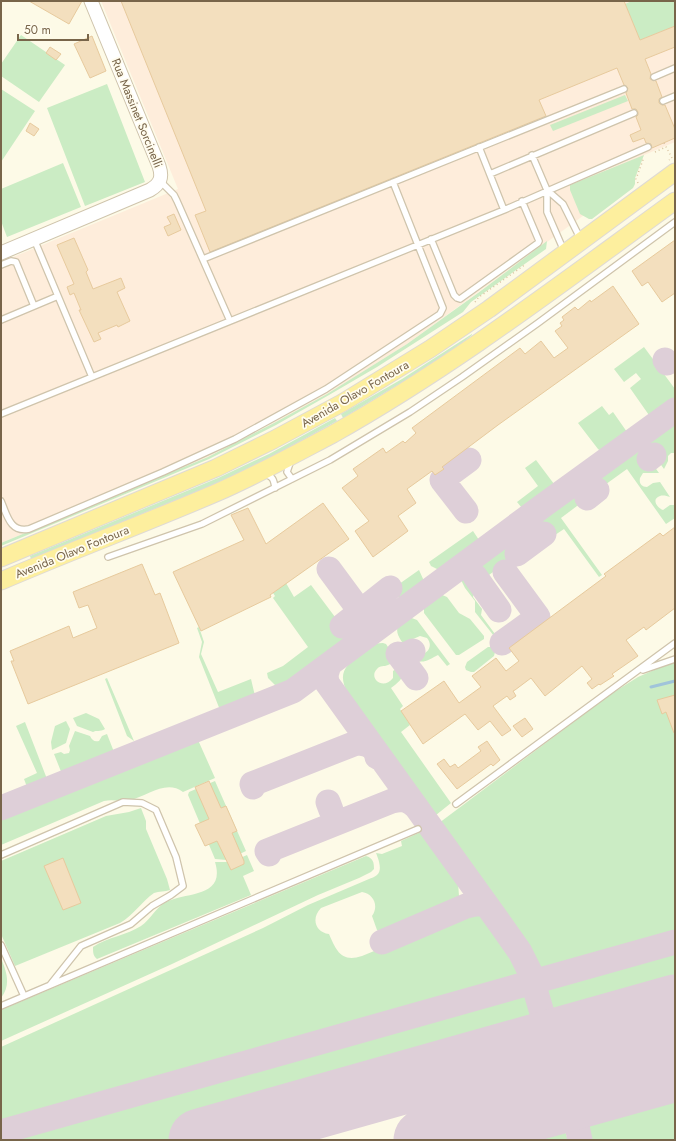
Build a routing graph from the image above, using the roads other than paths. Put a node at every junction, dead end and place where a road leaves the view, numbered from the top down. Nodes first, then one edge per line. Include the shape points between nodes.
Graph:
1 (91, 1) edge
2 (675, 68) edge
3 (654, 77) dead end
4 (624, 89) dead end
5 (675, 96) edge
6 (663, 101) dead end
7 (634, 113) dead end
8 (479, 147) junction
9 (648, 147) dead end
10 (532, 155) junction
11 (673, 164) edge
12 (490, 174) junction
13 (160, 181) junction
14 (393, 182) junction
15 (547, 190) junction
16 (675, 201) edge
17 (522, 202) junction
18 (632, 203) junction
19 (504, 210) junction
20 (675, 222) edge
21 (601, 227) junction
22 (639, 227) junction
23 (34, 239) junction
24 (432, 239) junction
25 (581, 241) junction
26 (418, 245) junction
27 (611, 247) junction
28 (1, 253) edge
29 (565, 253) junction
30 (203, 259) junction
31 (1, 265) edge
32 (58, 296) junction
33 (34, 306) junction
34 (1, 320) edge
35 (230, 321) junction
36 (92, 377) junction
37 (1, 414) edge
38 (296, 453) junction
39 (258, 473) junction
40 (292, 479) junction
41 (275, 488) junction
42 (1, 501) edge
43 (108, 557) dead end
44 (1, 558) edge
45 (2, 580) edge
46 (675, 643) edge
47 (675, 659) edge
48 (637, 672) junction
49 (456, 804) dead end
50 (418, 829) dead end
51 (1, 855) edge
52 (1, 944) edge
53 (50, 985) junction
54 (24, 996) junction
55 (1, 1006) edge

1 - 13 street, Rua Massinet Sorcinelli via 159,166 162,175
2 - 3 lane
4 - 8 lane
5 - 6 lane
7 - 10 lane
8 - 12 lane
8 - 14 lane
9 - 15 lane
10 - 12 lane
10 - 15 lane
11 - 18 main road, Avenida Olavo Fontoura
12 - 19 lane
13 - 23 street via 150,190
13 - 30 lane via 178,200
14 - 26 lane
14 - 30 lane
15 - 17 lane
15 - 25 lane via 563,204
15 - 29 lane via 547,212
16 - 22 main road, Avenida Olavo Fontoura
17 - 19 lane
17 - 24 lane via 538,243 460,299 454,295
18 - 21 main road, Avenida Olavo Fontoura
18 - 22 main road via 628,217
19 - 24 lane
20 - 40 lane via 544,319 410,412 330,460
21 - 25 main road, Avenida Olavo Fontoura
21 - 27 main road via 608,229 612,235
22 - 27 main road, Avenida Olavo Fontoura
23 - 28 street
23 - 32 lane
24 - 26 lane
25 - 29 main road, Avenida Olavo Fontoura
26 - 35 lane
26 - 42 lane via 442,305 442,312 326,389 235,439 164,472 29,528 19,529 11,524
27 - 38 main road, Avenida Olavo Fontoura via 448,364
29 - 44 main road, Avenida Olavo Fontoura via 430,349 342,403 216,468
30 - 35 lane
31 - 33 lane via 16,262
32 - 33 lane
32 - 36 lane
33 - 34 lane
35 - 36 lane
36 - 37 lane
38 - 39 main road, Avenida Olavo Fontoura
38 - 40 lane via 287,472
39 - 41 lane via 270,475 274,479
39 - 45 main road, Avenida Olavo Fontoura via 219,492
40 - 41 lane
41 - 43 lane via 202,524
46 - 48 lane
47 - 48 lane
48 - 49 lane
50 - 53 lane
51 - 53 lane via 123,802 142,803 156,810 176,856 183,886 152,906 131,924 80,946
52 - 54 lane
53 - 54 lane
54 - 55 lane

